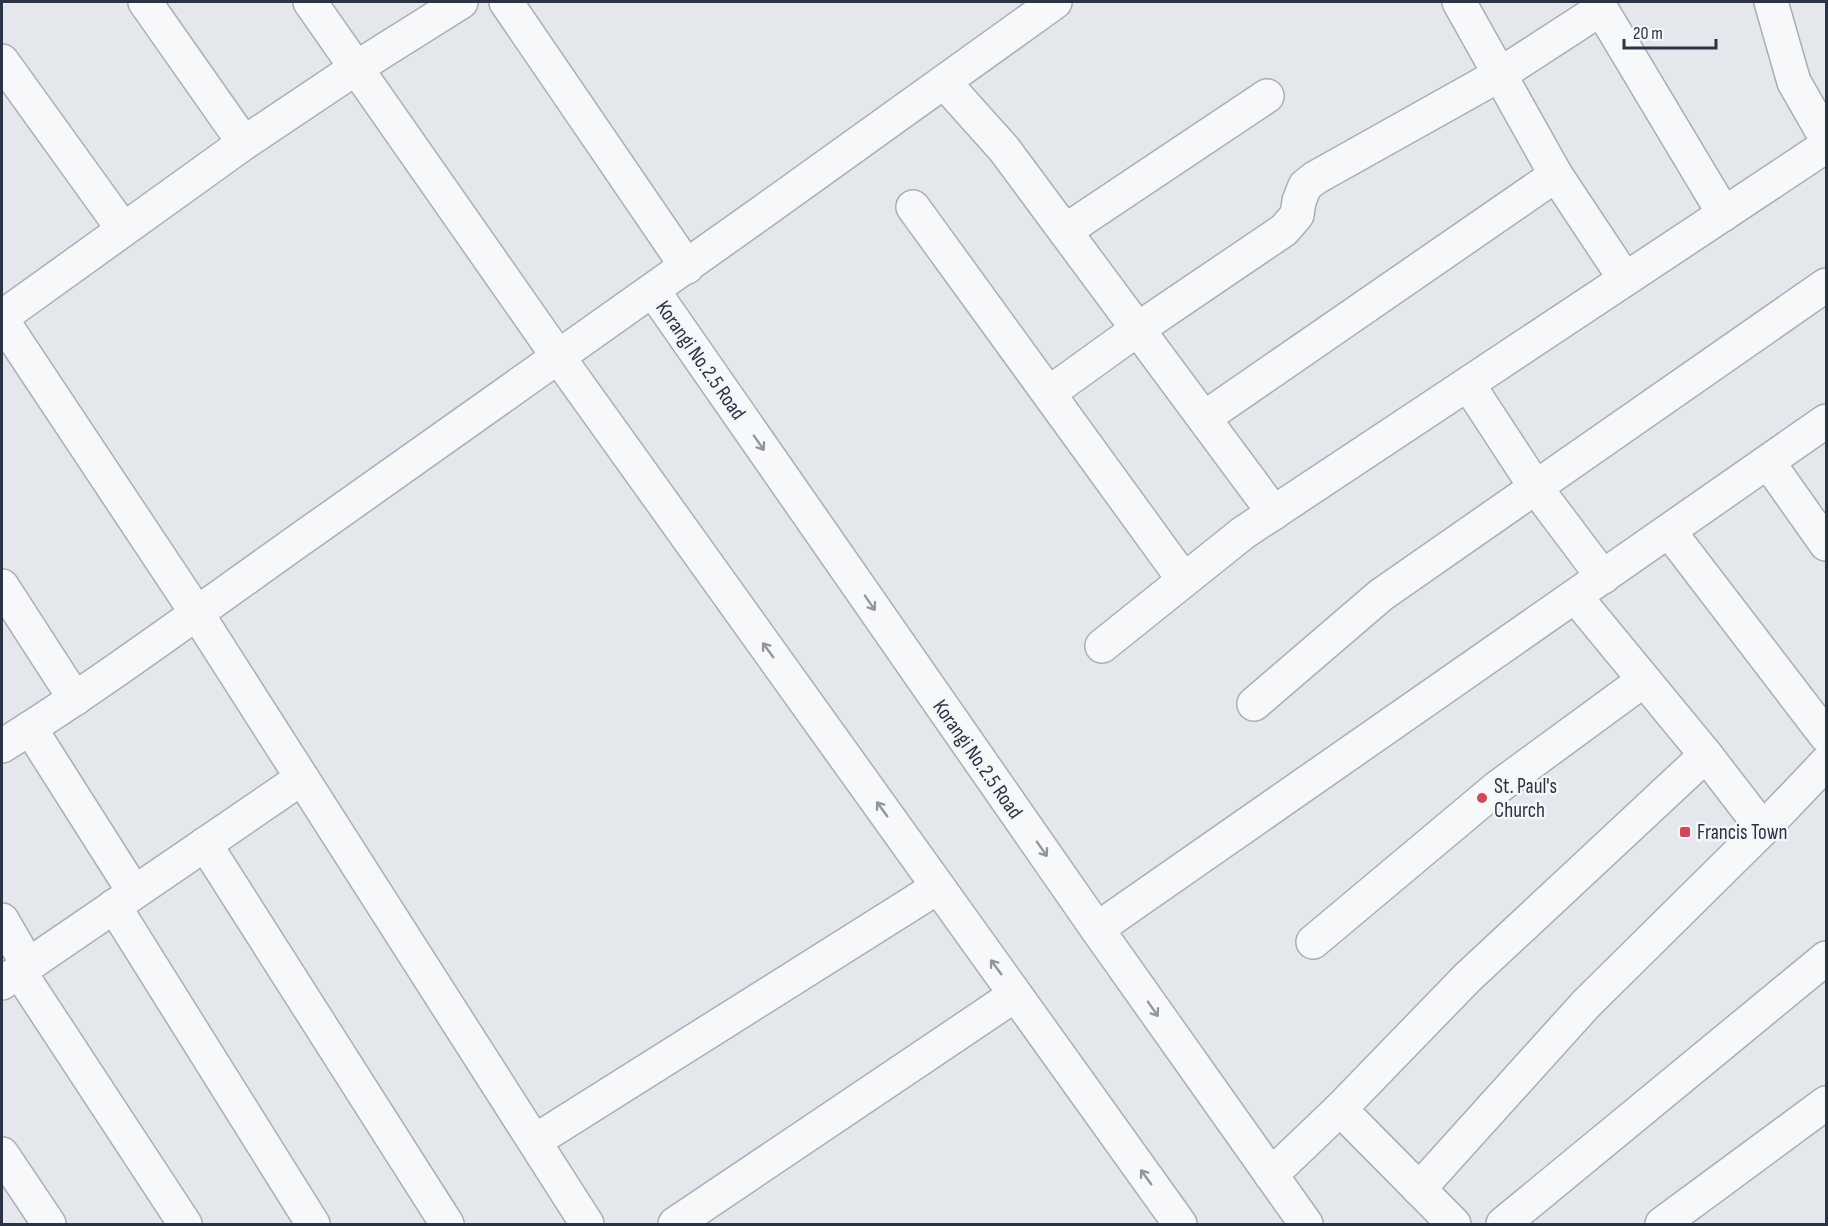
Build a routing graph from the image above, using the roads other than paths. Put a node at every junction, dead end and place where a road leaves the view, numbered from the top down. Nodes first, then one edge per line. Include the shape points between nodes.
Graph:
1 (145, 2) edge
2 (310, 2) edge
3 (461, 2) edge
4 (506, 2) edge
5 (1055, 2) edge
6 (1459, 2) edge
7 (1771, 2) edge
8 (1599, 5) edge
9 (2, 61) edge
10 (356, 68) junction
11 (1499, 75) junction
12 (944, 82) junction
13 (1267, 96) dead end
14 (1827, 138) edge
15 (244, 143) junction
16 (1827, 146) edge
17 (1556, 175) junction
18 (913, 207) dead end
19 (1724, 214) junction
20 (123, 229) junction
21 (1065, 231) junction
22 (687, 267) junction
23 (1625, 279) junction
24 (1827, 285) edge
25 (654, 291) junction
26 (2, 319) edge
27 (1138, 329) junction
28 (559, 358) junction
29 (1468, 384) junction
30 (1049, 393) junction
31 (1204, 418) junction
32 (1827, 422) edge
33 (1768, 462) junction
34 (1536, 488) junction
35 (1274, 513) junction
36 (1669, 531) junction
37 (1827, 544) edge
38 (1603, 577) junction
39 (1184, 580) junction
40 (2, 586) edge
41 (1575, 596) junction
42 (196, 612) junction
43 (1102, 646) dead end
44 (1644, 680) junction
45 (75, 699) junction
46 (1254, 704) dead end
47 (30, 728) junction
48 (1827, 736) edge
49 (2, 746) edge
50 (1707, 755) junction
51 (1827, 763) edge
52 (302, 778) junction
53 (1763, 830) junction
54 (205, 844) junction
55 (938, 887) junction
56 (124, 899) junction
57 (2, 920) edge
58 (1097, 929) junction
59 (1313, 942) dead end
60 (1827, 958) edge
61 (16, 973) edge
62 (1016, 995) junction
63 (1827, 1103) edge
64 (1340, 1109) junction
65 (535, 1141) junction
66 (2, 1154) edge
67 (1271, 1175) junction
68 (1419, 1189) junction
69 (49, 1224) edge
70 (185, 1224) edge
71 (313, 1224) edge
72 (447, 1224) edge
73 (587, 1224) edge
74 (675, 1224) edge
75 (1180, 1224) edge
76 (1306, 1224) edge
77 (1454, 1224) edge
78 (1503, 1224) edge
79 (1662, 1224) edge

1 - 15 street
2 - 10 street
3 - 10 street
4 - 22 street
5 - 12 street
6 - 11 street
7 - 14 street via 1794,82
8 - 11 street
8 - 19 street
9 - 20 street
10 - 15 street
10 - 28 street
11 - 17 street
11 - 27 street via 1315,178 1305,186 1297,214 1284,230
12 - 21 street via 1004,149
12 - 22 street
13 - 21 street
15 - 20 street
16 - 19 street
17 - 23 street
17 - 31 street
18 - 30 street
19 - 23 street
20 - 26 street
21 - 27 street
22 - 25 street
23 - 29 street
24 - 34 street
25 - 28 street
25 -> 58 street, Korangi No.2.5 Road
26 - 42 street
27 - 30 street
27 - 31 street
28 - 42 street
55 -> 28 street
29 - 34 street
29 - 35 street
30 - 39 street
31 - 35 street
32 - 33 street
33 - 36 street
33 - 37 street
34 - 38 street
34 - 46 street via 1381,595
35 - 39 street
36 - 38 street
36 - 48 street
38 - 41 street
39 - 43 street
40 - 45 street
41 - 44 street
41 - 58 street
42 - 45 street
42 - 52 street
44 - 50 street
44 - 59 street via 1498,787
45 - 47 street
47 - 49 street
47 - 56 street
50 - 53 street
50 - 64 street via 1467,978
51 - 53 street
52 - 54 street
52 - 65 street
53 - 68 street via 1586,1004
54 - 56 street
54 - 72 street
62 -> 55 street
55 - 65 street
56 - 61 street
56 - 71 street
57 - 61 street
58 -> 67 street, Korangi No.2.5 Road
60 - 78 street
61 - 70 street
62 - 74 street
75 -> 62 street
63 - 79 street
64 - 67 street
64 - 68 street
65 - 73 street
66 - 69 street
67 - 76 street, Korangi No.2.5 Road
68 - 77 street

